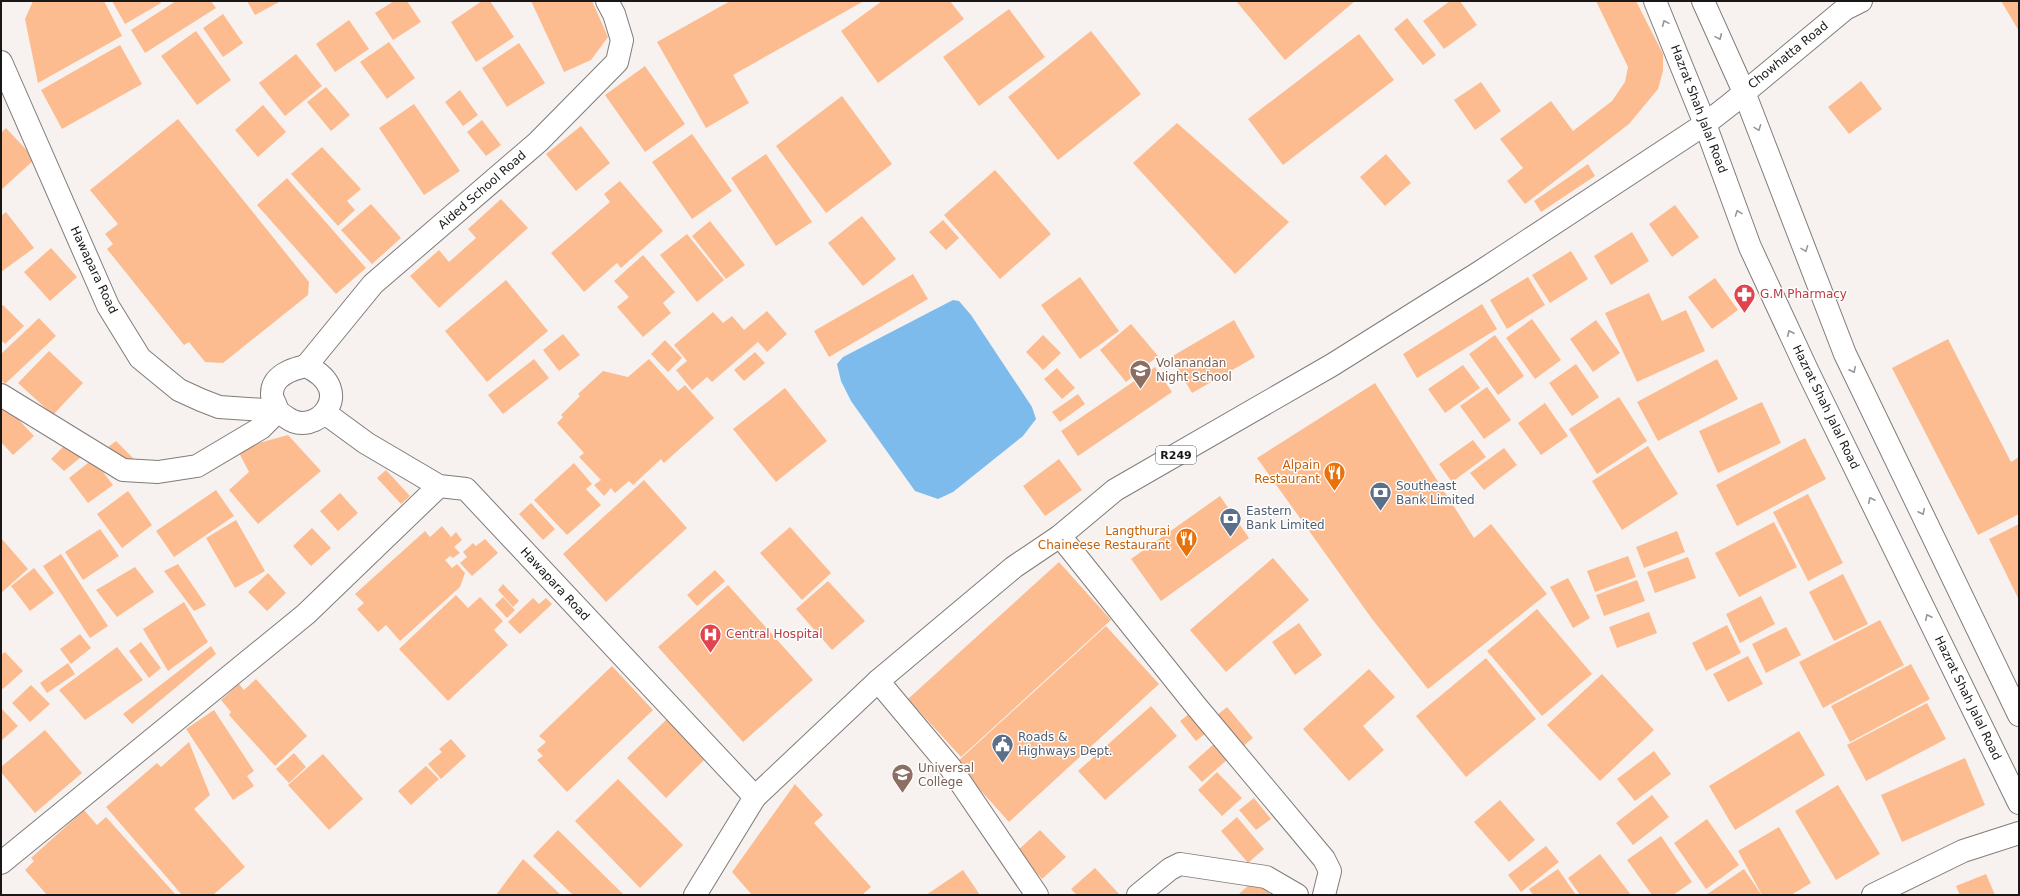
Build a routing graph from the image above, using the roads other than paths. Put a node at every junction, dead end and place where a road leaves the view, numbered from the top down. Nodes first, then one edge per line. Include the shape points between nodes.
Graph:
1 (607, 1) edge
2 (1655, 1) edge
3 (1703, 1) edge
4 (1852, 4) edge
5 (1, 62) edge
6 (1738, 97) junction
7 (1705, 124) junction
8 (306, 366) junction
9 (1, 395) edge
10 (278, 411) junction
11 (325, 413) junction
12 (439, 486) junction
13 (1060, 536) junction
14 (878, 680) junction
15 (2019, 715) edge
16 (755, 797) junction
17 (2019, 803) edge
18 (2019, 833) edge
19 (1, 863) edge
20 (695, 895) edge
21 (1038, 895) edge
22 (1138, 895) edge
23 (1297, 895) edge
24 (1324, 895) edge
25 (1872, 895) edge

1 - 8 street, Aided School Road via 622,40 617,62 538,142 373,284
7 -> 2 street, Hazrat Shah Jalal Road
3 -> 6 street
4 - 6 street, Chowhatta Road
5 - 10 street, Hawapara Road via 108,306 140,358 179,390 207,403 220,407
6 - 7 street, R249
6 -> 15 street via 1845,354
7 - 13 street, R249 via 1480,272 1332,365 1115,490
17 -> 7 street, Hazrat Shah Jalal Road via 1772,295 1750,247
8 - 10 street via 289,369 274,385 272,395
8 - 11 street via 326,379 331,388 332,396
9 - 10 street via 123,470 158,472 197,466 261,428
10 - 11 street via 289,420 310,423
11 - 12 street, Hawapara Road via 366,443
12 - 16 street, Hawapara Road via 466,489
12 - 19 street via 306,614
13 - 14 street, R249 via 1014,566
13 - 24 street via 1196,706 1324,859 1330,871
14 - 16 street, R249
14 - 21 street via 950,767
16 - 20 street, R249
18 - 25 street via 1963,851
22 - 23 street via 1180,864 1266,877

